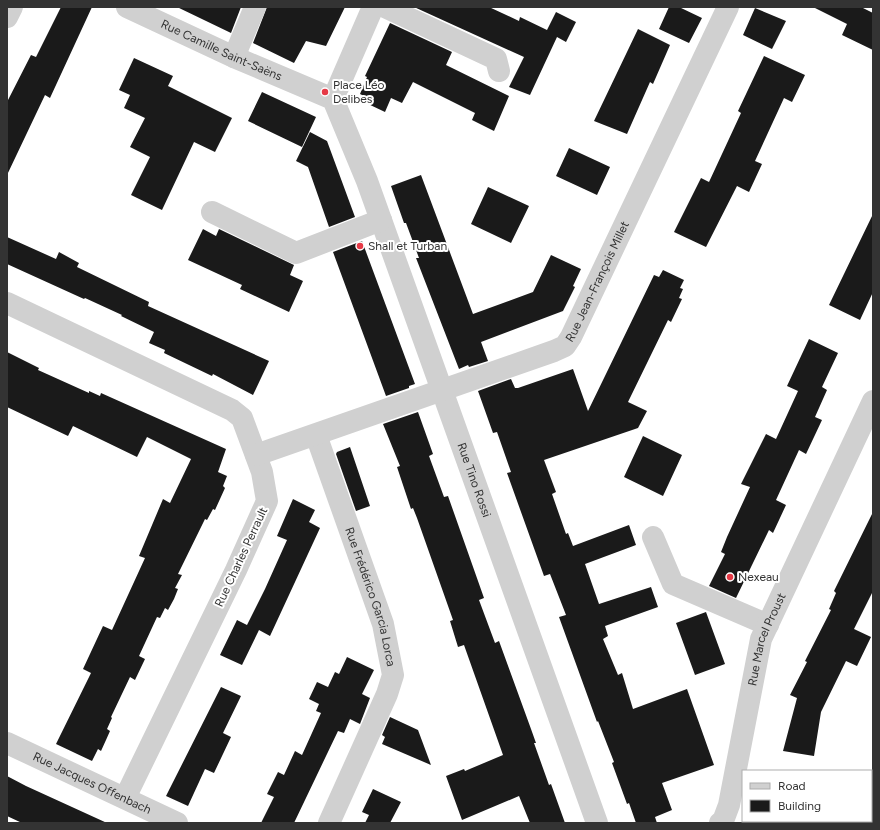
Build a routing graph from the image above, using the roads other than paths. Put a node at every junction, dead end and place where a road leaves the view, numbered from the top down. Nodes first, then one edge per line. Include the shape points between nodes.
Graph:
1 (12, 7) edge
2 (127, 7) edge
3 (256, 7) edge
4 (373, 7) edge
5 (385, 7) edge
6 (728, 7) edge
7 (7, 17) edge
8 (234, 57) junction
9 (499, 71) dead end
10 (333, 99) junction
11 (212, 212) dead end
12 (381, 220) junction
13 (7, 303) edge
14 (441, 389) junction
15 (873, 401) edge
16 (316, 435) junction
17 (256, 455) junction
18 (653, 537) dead end
19 (768, 625) junction
20 (7, 743) edge
21 (125, 798) junction
22 (723, 822) edge
23 (177, 823) edge
24 (329, 823) edge
25 (597, 823) edge

1 - 7 street
2 - 8 street, Rue Camille Saint-Saëns
3 - 8 street
4 - 10 street
5 - 9 street via 496,59
6 - 14 street, Rue Jean-François Millet via 565,346
8 - 10 street, Rue Camille Saint-Saëns
10 - 12 street, Rue Tino Rossi
11 - 12 street via 296,253
12 - 14 street, Rue Tino Rossi
13 - 17 street, Rue Charles Perrault via 232,410 242,418
14 - 16 street, Rue Jean-François Millet
14 - 25 street, Rue Tino Rossi
15 - 19 street, Rue Marcel Proust
16 - 17 street, Rue Jean-François Millet
16 - 24 street, Rue Frédérico Garcia Lorca via 383,624 393,675 387,694
17 - 21 street, Rue Charles Perrault via 267,501
18 - 19 street via 673,584
19 - 22 street, Rue Marcel Proust via 761,639 729,805
20 - 21 street, Rue Jacques Offenbach
21 - 23 street, Rue Jacques Offenbach

